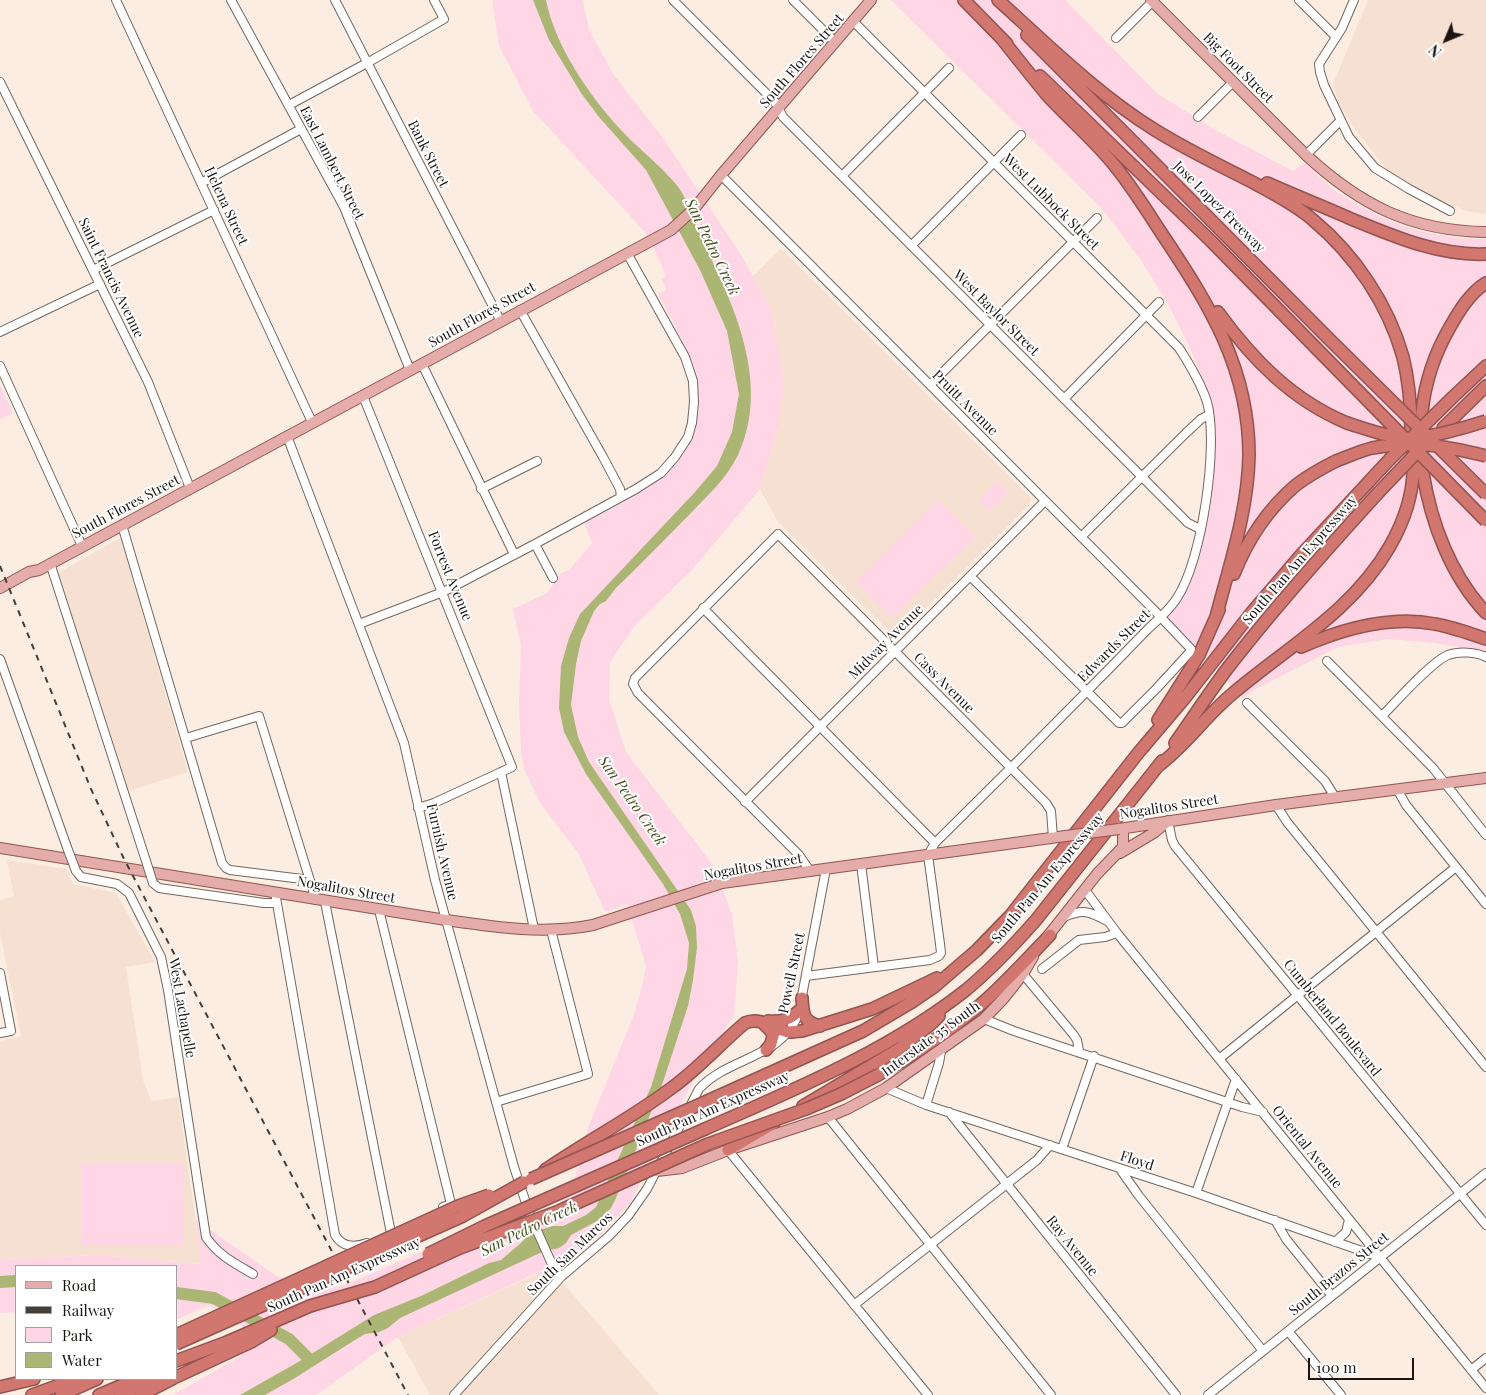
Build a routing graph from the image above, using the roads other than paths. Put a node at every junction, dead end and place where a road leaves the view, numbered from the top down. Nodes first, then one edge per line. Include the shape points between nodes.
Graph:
1 (116, 0) edge
2 (232, 0) edge
3 (334, 0) edge
4 (434, 0) edge
5 (672, 0) edge
6 (793, 0) edge
7 (871, 0) edge
8 (964, 0) edge
9 (992, 0) edge
10 (998, 0) edge
11 (1299, 0) edge
12 (1354, 0) edge
13 (1152, 1) edge
14 (853, 21) junction
15 (1336, 37) junction
16 (1116, 38) dead end
17 (1002, 39) junction
18 (835, 42) junction
19 (367, 63) junction
20 (949, 68) dead end
21 (0, 82) edge
22 (1233, 82) junction
23 (925, 92) junction
24 (289, 105) junction
25 (779, 109) junction
26 (1198, 117) dead end
27 (1340, 121) junction
28 (301, 128) junction
29 (1021, 135) dead end
30 (1306, 155) junction
31 (1203, 156) junction
32 (994, 163) junction
33 (721, 175) junction
34 (842, 176) junction
35 (201, 183) junction
36 (214, 210) junction
37 (1450, 211) dead end
38 (1097, 218) dead end
39 (1486, 232) edge
40 (1073, 242) junction
41 (912, 245) junction
42 (626, 253) junction
43 (1486, 254) edge
44 (93, 270) junction
45 (1187, 271) junction
46 (1486, 283) edge
47 (100, 284) junction
48 (1159, 302) dead end
49 (520, 310) junction
50 (1146, 315) junction
51 (500, 320) junction
52 (990, 324) junction
53 (0, 332) edge
54 (422, 364) junction
55 (0, 366) edge
56 (1486, 366) edge
57 (410, 370) junction
58 (930, 385) junction
59 (1486, 386) edge
60 (363, 396) junction
61 (1064, 399) junction
62 (1209, 415) junction
63 (1486, 421) edge
64 (312, 422) junction
65 (287, 436) junction
66 (1486, 456) edge
67 (537, 461) dead end
68 (1142, 477) junction
69 (190, 488) junction
70 (481, 489) junction
71 (1486, 494) edge
72 (621, 497) junction
73 (1045, 501) junction
74 (1486, 521) edge
75 (122, 525) junction
76 (1200, 529) junction
77 (1081, 537) junction
78 (534, 544) junction
79 (82, 546) junction
80 (514, 554) junction
81 (50, 563) junction
82 (39, 570) junction
83 (970, 576) junction
84 (553, 578) dead end
85 (0, 588) edge
86 (443, 592) junction
87 (0, 595) edge
88 (703, 608) junction
89 (1486, 612) edge
90 (1160, 617) junction
91 (1216, 617) junction
92 (359, 624) junction
93 (1486, 639) edge
94 (895, 652) junction
95 (1283, 654) junction
96 (1486, 658) edge
97 (0, 659) edge
98 (1327, 661) dead end
99 (1087, 692) junction
100 (1248, 703) dead end
101 (1382, 716) junction
102 (820, 727) junction
103 (186, 738) junction
104 (1139, 752) junction
105 (1158, 766) junction
106 (1012, 767) junction
107 (501, 772) junction
108 (1486, 777) edge
109 (1443, 782) junction
110 (1397, 788) junction
111 (1335, 797) junction
112 (745, 802) junction
113 (1276, 805) junction
114 (418, 808) junction
115 (1168, 821) junction
116 (1121, 829) junction
117 (1486, 835) edge
118 (1056, 838) junction
119 (936, 843) junction
120 (0, 848) edge
121 (928, 855) junction
122 (1117, 855) junction
123 (861, 864) junction
124 (1456, 867) junction
125 (826, 869) junction
126 (810, 871) junction
127 (310, 880) junction
128 (1085, 890) junction
129 (275, 892) junction
130 (321, 901) junction
131 (277, 903) junction
132 (1486, 904) edge
133 (379, 910) junction
134 (1064, 917) junction
135 (446, 920) junction
136 (1109, 922) junction
137 (534, 929) junction
138 (551, 930) junction
139 (1376, 932) junction
140 (1116, 933) junction
141 (1050, 935) junction
142 (874, 967) junction
143 (958, 967) junction
144 (1042, 968) dead end
145 (0, 974) edge
146 (1023, 974) junction
147 (806, 976) junction
148 (967, 988) junction
149 (1298, 996) junction
150 (801, 1004) junction
151 (984, 1019) junction
152 (758, 1020) junction
153 (820, 1026) junction
154 (790, 1032) junction
155 (0, 1033) edge
156 (766, 1050) junction
157 (941, 1051) junction
158 (1079, 1051) junction
159 (1094, 1056) junction
160 (1219, 1059) junction
161 (1486, 1067) edge
162 (1236, 1079) junction
163 (886, 1088) junction
164 (496, 1102) junction
165 (1227, 1102) junction
166 (926, 1104) junction
167 (949, 1112) junction
168 (1263, 1112) junction
169 (828, 1117) junction
170 (1050, 1145) junction
171 (1062, 1149) junction
172 (728, 1150) junction
173 (1120, 1169) junction
174 (657, 1171) junction
175 (1486, 1173) edge
176 (527, 1181) junction
177 (1006, 1184) junction
178 (1196, 1193) junction
179 (1461, 1194) junction
180 (1275, 1220) junction
181 (1350, 1220) junction
182 (1486, 1225) edge
183 (391, 1232) junction
184 (378, 1242) junction
185 (1335, 1242) junction
186 (930, 1244) junction
187 (1380, 1258) junction
188 (253, 1274) dead end
189 (561, 1276) junction
190 (1332, 1296) junction
191 (854, 1305) junction
192 (307, 1308) junction
193 (178, 1326) edge
194 (1288, 1331) junction
195 (178, 1334) edge
196 (178, 1343) edge
197 (1263, 1351) junction
198 (1486, 1358) edge
199 (182, 1365) edge
200 (1471, 1370) junction
201 (30, 1380) edge
202 (73, 1380) edge
203 (96, 1380) edge
204 (134, 1380) edge
205 (155, 1380) edge
206 (170, 1380) edge
207 (0, 1387) edge
208 (1486, 1388) edge
209 (32, 1395) edge
210 (61, 1395) edge
211 (99, 1395) edge
212 (120, 1395) edge
213 (141, 1395) edge
214 (454, 1395) edge
215 (928, 1395) edge
216 (1051, 1395) edge
217 (1176, 1395) edge
218 (1208, 1395) edge
219 (1341, 1395) edge

1 - 35 street, Helena Street
2 - 24 street, East Lambert Street
3 - 19 street, Bank Street
4 - 19 street via 444,19
5 - 25 street, West Baylor Street
6 - 18 street
7 - 14 main road, South Flores Street
8 - 17 highway
9 - 71 highway, Jose Lopez Freeway, bridge
10 - 31 highway via 1111,100 1152,129
11 - 15 street
12 - 15 street
13 - 16 street
13 - 22 main road, Big Foot Street
14 - 18 main road, South Flores Street
14 - 23 street, West Lubbock Street
15 - 27 street via 1319,64 1324,85
17 - 45 highway via 1048,95 1116,167
17 - 74 highway, bridge via 1211,241
18 - 25 main road, South Flores Street
19 - 24 street
19 - 51 street, Bank Street
20 - 23 street
21 - 44 street, Saint Francis Avenue
22 - 26 street
22 - 30 main road, Big Foot Street
23 - 32 street, West Lubbock Street
23 - 34 street
24 - 28 street, East Lambert Street
25 - 33 main road, South Flores Street
25 - 34 street, West Baylor Street via 783,117
27 - 30 street
27 - 37 street via 1356,148 1375,168
28 - 35 street
28 - 57 street, East Lambert Street via 344,207
29 - 32 street
30 - 39 main road via 1351,192 1408,221 1440,229
31 - 43 highway via 1433,249
31 - 95 highway via 1310,217 1331,236 1362,272 1382,306 1403,358 1408,384 1412,479 1406,509 1391,544 1347,600
32 - 40 street, West Lubbock Street
32 - 41 street
33 - 42 main road, South Flores Street via 671,230
33 - 58 street, Pruitt Avenue
34 - 41 street, West Baylor Street
35 - 36 street, Helena Street
36 - 44 street
36 - 64 street, Helena Street
38 - 40 street
40 - 50 street, West Lubbock Street
40 - 52 street
41 - 52 street, West Baylor Street
42 - 49 main road, South Flores Street
42 - 72 street via 685,357 693,381 694,402 688,437 669,465
44 - 47 street, Saint Francis Avenue
45 - 63 highway, bridge via 1261,364 1303,400 1325,413 1382,434 1407,438 1448,432
45 - 91 highway via 1228,346 1241,390 1248,436 1248,478 1243,518
46 - 89 highway via 1461,307 1441,343 1430,371 1422,413 1423,472 1435,523 1452,565
47 - 53 street
47 - 69 street, Saint Francis Avenue via 148,382
48 - 50 street
49 - 51 main road, South Flores Street
49 - 72 street via 608,465
50 - 61 street
50 - 62 street, West Lubbock Street via 1179,348 1190,364 1204,394
51 - 54 main road, South Flores Street
52 - 58 street
52 - 61 street, West Baylor Street
54 - 57 main road, South Flores Street
54 - 70 street
55 - 79 street
56 - 104 highway, South Pan Am Expressway, bridge via 1389,460 1300,556
57 - 60 main road, South Flores Street
58 - 73 street, Pruitt Avenue
59 - 105 highway, South Pan Am Expressway, bridge via 1378,493 1314,563 1227,670
60 - 64 main road, South Flores Street
60 - 86 street, Forrest Avenue
61 - 68 street, West Baylor Street
62 - 68 street
62 - 76 street, Edwards Street via 1210,457
64 - 65 main road, South Flores Street
65 - 69 main road, South Flores Street
65 - 92 street, Furnish Avenue
66 - 91 highway, bridge via 1432,444 1407,444 1371,448 1336,460 1297,484 1268,514 1244,553
67 - 70 street
68 - 76 street, West Baylor Street via 1188,523
68 - 77 street
69 - 75 main road, South Flores Street
70 - 80 street
72 - 78 street
73 - 77 street, Pruitt Avenue
73 - 83 street, Midway Avenue
75 - 79 main road, South Flores Street
75 - 103 street
76 - 90 street, Edwards Street via 1180,593
77 - 90 street, Pruitt Avenue
78 - 80 street
78 - 84 street
79 - 81 main road, South Flores Street
80 - 86 street
81 - 82 main road, South Flores Street
81 - 131 street, bridge via 153,883 161,888
82 - 85 main road, South Flores Street
82 - 87 main road, South Flores Street via 32,578
83 - 94 street, Midway Avenue
83 - 99 street
86 - 92 street
86 - 107 street, Forrest Avenue via 512,767
88 - 94 street, Cass Avenue via 778,534
88 - 102 street
88 - 112 street via 635,678 633,684 638,693
90 - 99 street, Edwards Street
90 - 99 street, Pruitt Avenue via 1191,649 1157,688 1122,723
91 - 104 highway via 1199,656
92 - 114 street, Furnish Avenue via 404,743
93 - 95 highway via 1434,624 1410,621 1349,629
94 - 102 street, Midway Avenue
94 - 106 street, Cass Avenue
95 - 105 highway via 1229,697 1172,756
96 - 101 street via 1469,652 1447,655
97 - 188 street, West Lachapelle, bridge via 76,871 80,877 116,884 129,893 159,952 168,990 206,1237 223,1257
98 - 101 street
99 - 106 street, Edwards Street
100 - 111 street via 1325,781
101 - 109 street
102 - 112 street, Midway Avenue
102 - 119 street
103 - 127 street via 224,865 230,870
103 - 127 street via 259,716
104 - 143 highway, South Pan Am Expressway via 1021,904
105 - 148 highway, South Pan Am Expressway via 1036,920
106 - 118 street, Cass Avenue via 1046,803
106 - 119 street, Edwards Street
107 - 114 street
107 - 137 street
108 - 109 main road, Nogalitos Street
109 - 110 main road, Nogalitos Street
109 - 117 street
110 - 111 main road, Nogalitos Street
110 - 124 street via 1406,805
111 - 113 main road, Nogalitos Street
112 - 126 street via 799,855
113 - 115 main road, Nogalitos Street
113 - 139 street
114 - 135 street, Furnish Avenue
115 - 116 main road, Nogalitos Street
115 - 122 main road, Interstate 35 South
115 - 149 street, Cumberland Boulevard via 1176,846
116 - 118 main road, Nogalitos Street, bridge
116 - 122 main road via 1123,847
118 - 121 main road, Nogalitos Street
119 - 121 street, Edwards Street
120 - 129 main road, Nogalitos Street
121 - 123 main road, Nogalitos Street
121 - 142 street via 941,950 939,956
122 - 128 main road, Interstate 35 South
123 - 125 main road, Nogalitos Street
123 - 142 street
124 - 132 street
124 - 139 street
125 - 126 main road, Nogalitos Street
125 - 147 street, Powell Street
126 - 138 main road, Nogalitos Street via 722,883 578,928
127 - 130 street
128 - 134 main road, Interstate 35 South
128 - 136 street, Oriental Avenue
129 - 130 main road, Nogalitos Street
129 - 131 street
130 - 133 main road, Nogalitos Street
130 - 183 street
131 - 183 street via 335,1235 343,1244 360,1245
133 - 135 main road, Nogalitos Street
133 - 183 street via 451,1204
134 - 136 street via 1084,911
134 - 141 main road, Interstate 35 South
135 - 137 main road, Nogalitos Street
135 - 164 street, Furnish Avenue
136 - 140 street, Oriental Avenue
137 - 138 main road, Nogalitos Street
138 - 164 street via 588,1074
139 - 149 street
139 - 161 street
140 - 144 street via 1080,940
140 - 160 street, Oriental Avenue
141 - 146 main road, Interstate 35 South
141 - 192 highway, bridge via 1008,980 967,1016 924,1048 841,1094 720,1139 559,1211 460,1248 375,1286
142 - 147 street
143 - 153 highway via 884,1004
143 - 176 highway, South Pan Am Expressway, bridge via 912,1002 863,1031
145 - 155 street via 11,1031
146 - 151 main road, Interstate 35 South
146 - 158 street via 1073,1034
147 - 150 street, Powell Street
148 - 172 highway via 930,1025 898,1049
148 - 192 highway, South Pan Am Expressway, bridge via 916,1026 847,1064
149 - 160 street
149 - 179 street, Cumberland Boulevard
150 - 152 highway via 791,1018 784,1021
150 - 153 highway via 810,1024
150 - 154 street, Powell Street
151 - 157 main road, Interstate 35 South
151 - 158 street
152 - 154 highway
152 - 156 highway via 773,1036
152 - 176 highway, bridge via 745,1023 675,1086 642,1110
153 - 154 highway
154 - 156 street, Powell Street
156 - 174 street, Powell Street via 722,1070 699,1089
157 - 163 main road, Interstate 35 South
157 - 166 street
158 - 159 street
159 - 165 street
159 - 171 street
160 - 162 street, Oriental Avenue
162 - 165 street
162 - 168 street, Oriental Avenue
163 - 166 street, Floyd
163 - 169 main road, Interstate 35 South
164 - 189 street, Furnish Avenue via 530,1215
165 - 168 street
165 - 178 street
166 - 167 street, Floyd
167 - 170 street, Floyd
167 - 177 street, Ray Avenue
168 - 181 street, Oriental Avenue
169 - 172 main road, Interstate 35 South
169 - 186 street
170 - 171 street, Floyd
170 - 177 street via 1038,1160
171 - 173 street, Floyd
172 - 174 main road, Interstate 35 South via 682,1168
172 - 191 street
173 - 178 street, Floyd
173 - 197 street
174 - 189 street, South San Marcos via 636,1206 619,1226
175 - 179 street, South Brazos Street
176 - 184 highway, South Pan Am Expressway, bridge via 458,1206
176 - 196 highway, South Pan Am Expressway, bridge via 463,1216
177 - 186 street
177 - 217 street, Ray Avenue
178 - 180 street, Floyd
179 - 182 street, Cumberland Boulevard
179 - 187 street, South Brazos Street
180 - 185 street, Floyd
180 - 190 street via 1286,1239
181 - 185 street via 1346,1232
181 - 187 street, Oriental Avenue
184 - 193 highway, bridge
184 - 195 highway, South Pan Am Expressway, bridge
185 - 187 street, Floyd
186 - 191 street
186 - 216 street
187 - 190 street, South Brazos Street
187 - 200 street, Oriental Avenue
189 - 214 street, South San Marcos
190 - 194 street, South Brazos Street
191 - 215 street
192 - 199 highway, South Pan Am Expressway
192 - 199 highway via 251,1342
194 - 197 street, South Brazos Street
194 - 219 street
197 - 218 street, South Brazos Street
198 - 200 street
200 - 208 street, Oriental Avenue
201 - 207 highway
202 - 209 highway
203 - 210 highway
204 - 211 highway
205 - 212 highway
206 - 213 highway

